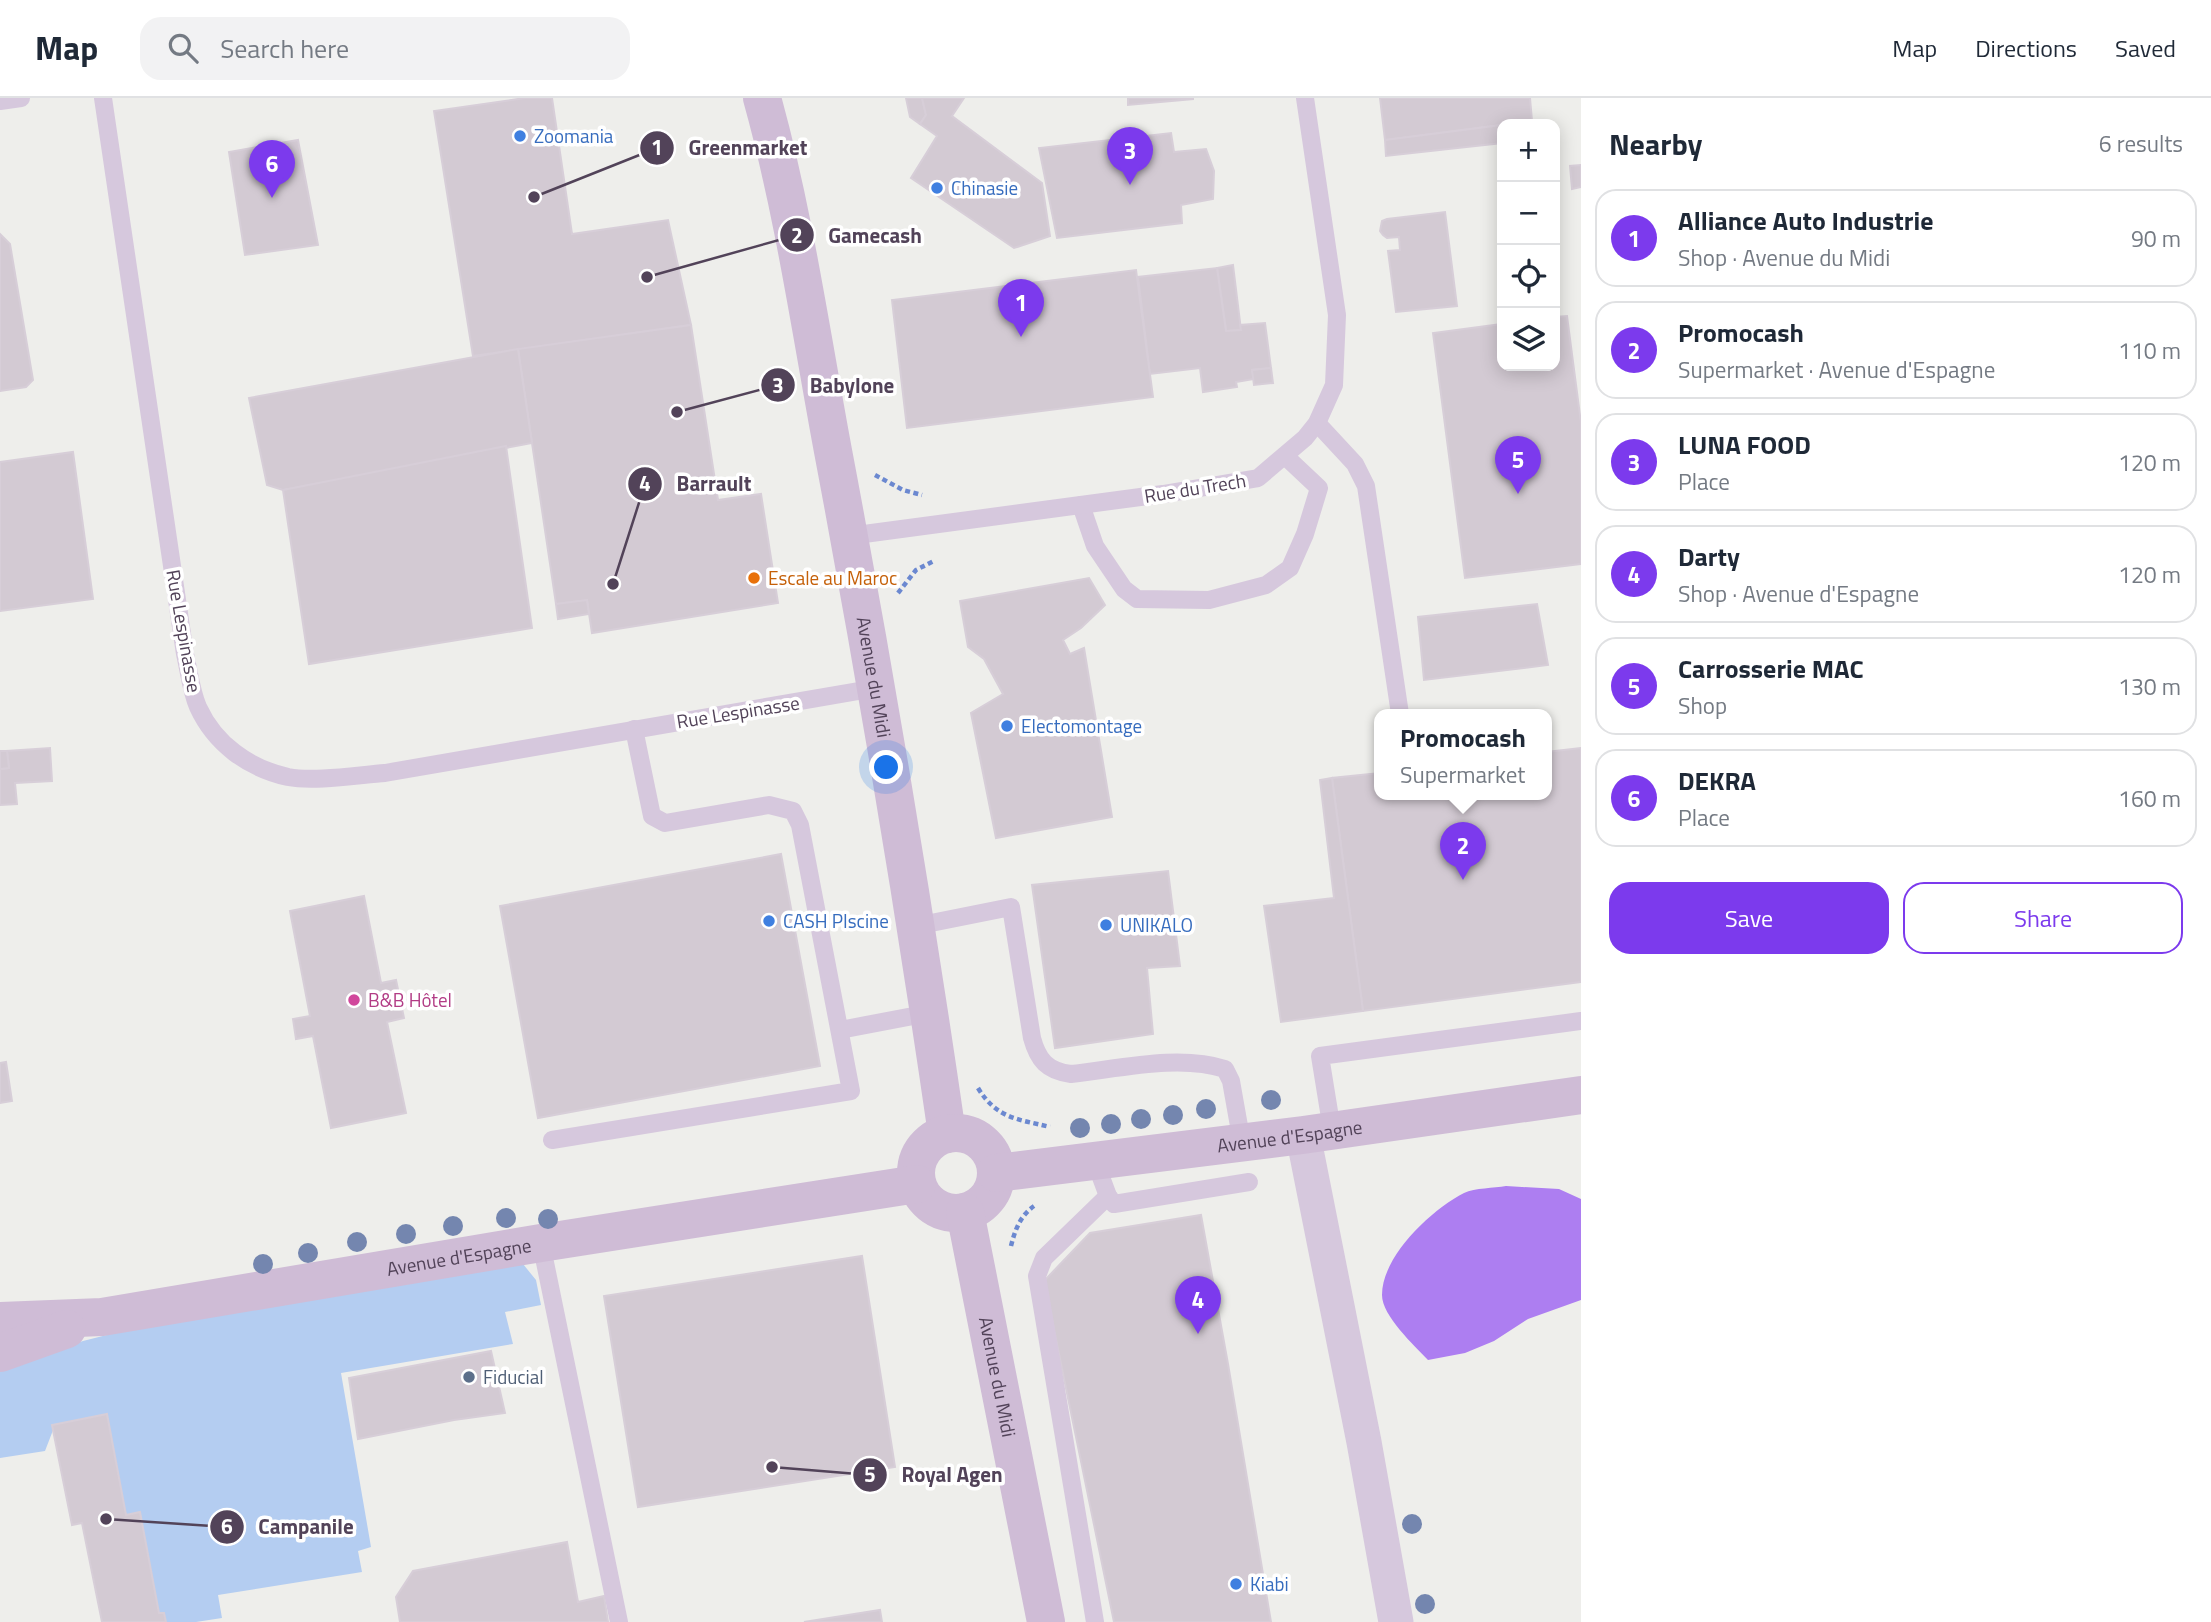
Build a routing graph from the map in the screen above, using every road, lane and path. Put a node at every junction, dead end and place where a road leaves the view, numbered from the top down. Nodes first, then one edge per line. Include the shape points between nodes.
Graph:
1 (21, 98) edge
2 (103, 98) edge
3 (762, 98) edge
4 (1305, 98) edge
5 (0, 101) edge
6 (1317, 423) junction
7 (1285, 456) junction
8 (1081, 505) junction
9 (849, 536) junction
10 (876, 688) junction
11 (1399, 709) edge
12 (634, 729) junction
13 (916, 926) junction
14 (929, 1013) junction
15 (1581, 1021) edge
16 (840, 1030) junction
17 (1581, 1095) edge
18 (1317, 1132) junction
19 (947, 1134) junction
20 (552, 1140) dead end
21 (1242, 1143) junction
22 (1095, 1161) junction
23 (996, 1173) junction
24 (1249, 1182) dead end
25 (917, 1184) junction
26 (1108, 1196) junction
27 (965, 1212) junction
28 (541, 1243) junction
29 (102, 1317) junction
30 (0, 1321) edge
31 (0, 1353) edge
32 (619, 1622) edge
33 (1046, 1622) edge
34 (1095, 1622) edge
35 (1396, 1622) edge

1 - 5 lane
2 - 12 lane, Rue Lespinasse via 185,654 197,705 222,744 252,764 290,777 333,777 385,773
3 - 9 street, Avenue du Midi via 805,296
4 - 6 lane, Rue du Trech via 1337,315 1334,385
6 - 7 lane, Rue du Trech
6 - 11 lane via 1355,464 1366,486
7 - 8 lane, Rue du Trech via 1258,478
7 - 8 lane via 1319,488 1290,568 1266,585 1209,600 1137,599 1124,589 1095,546
8 - 9 lane, Rue du Trech
9 - 10 street, Avenue du Midi
10 - 12 lane, Rue Lespinasse
10 - 13 street, Avenue du Midi
12 - 16 lane via 652,816 664,823 768,805 793,810 800,825
13 - 14 street, Avenue du Midi
13 - 21 lane via 1011,907 1032,1038 1045,1066 1071,1074 1184,1063 1225,1069
14 - 16 lane
14 - 19 street, Avenue du Midi
15 - 18 lane via 1320,1056
16 - 20 lane via 851,1091
17 - 18 street, Avenue d'Espagne
18 - 21 street, Avenue d'Espagne
18 - 35 street
19 - 23 street via 971,1136 981,1142
19 - 25 street via 925,1147 918,1158
21 - 22 street, Avenue d'Espagne
22 - 23 street, Avenue d'Espagne
22 - 26 lane
23 - 27 street via 988,1198
24 - 26 lane via 1114,1204
25 - 27 street via 922,1195 941,1211
25 - 28 street, Avenue d'Espagne
26 - 34 lane via 1044,1258 1037,1276
27 - 33 street, Avenue du Midi
28 - 29 street, Avenue d'Espagne
28 - 32 lane
29 - 30 street, Avenue d'Espagne
29 - 31 street

